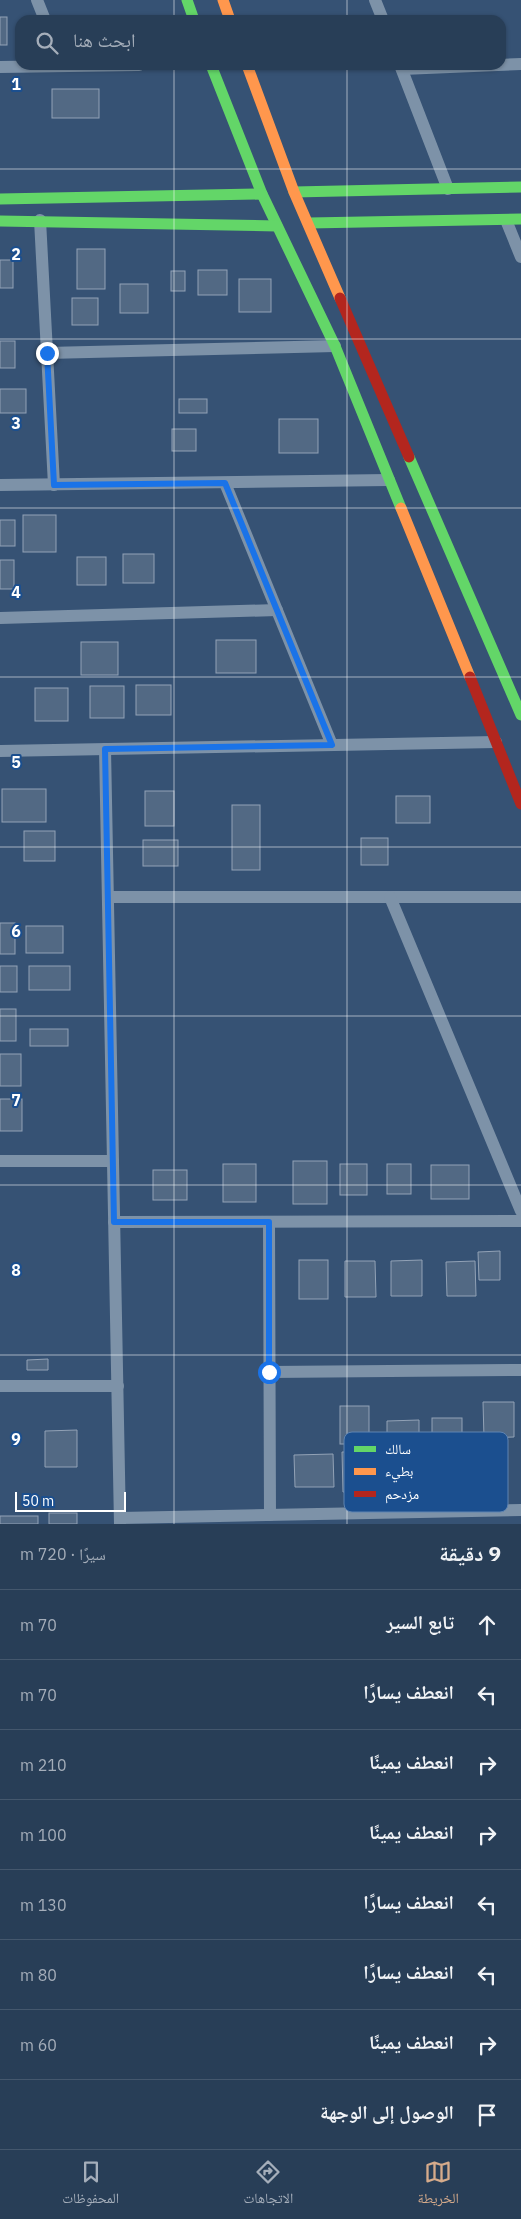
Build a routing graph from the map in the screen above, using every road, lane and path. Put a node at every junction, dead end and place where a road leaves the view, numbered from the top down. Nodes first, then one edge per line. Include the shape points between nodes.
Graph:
1 (37, 0) edge
2 (187, 0) edge
3 (222, 0) edge
4 (375, 0) edge
5 (43, 15) edge
6 (192, 15) edge
7 (228, 15) edge
8 (381, 15) edge
9 (506, 64) edge
10 (521, 64) edge
11 (0, 67) edge
12 (15, 67) edge
13 (213, 70) edge
14 (249, 70) edge
15 (402, 70) edge
16 (521, 188) edge
17 (448, 189) junction
18 (294, 192) junction
19 (262, 194) junction
20 (0, 199) edge
21 (521, 219) edge
22 (40, 220) junction
23 (506, 220) junction
24 (0, 221) edge
25 (309, 223) junction
26 (277, 226) junction
27 (521, 257) edge
28 (335, 346) junction
29 (47, 353) junction
30 (389, 480) junction
31 (225, 483) junction
32 (54, 485) junction
33 (0, 486) edge
34 (277, 610) junction
35 (0, 618) edge
36 (521, 715) edge
37 (496, 742) junction
38 (332, 745) junction
39 (105, 749) junction
40 (0, 751) edge
41 (521, 804) edge
42 (108, 897) junction
43 (390, 897) junction
44 (521, 897) edge
45 (0, 1161) edge
46 (113, 1161) junction
47 (521, 1212) edge
48 (521, 1221) edge
49 (114, 1222) junction
50 (269, 1222) junction
51 (521, 1370) edge
52 (269, 1372) junction
53 (0, 1386) edge
54 (118, 1386) junction
55 (508, 1510) edge
56 (521, 1510) edge
57 (437, 1512) edge
58 (270, 1516) junction
59 (120, 1521) edge

1 - 5 street
2 - 6 street
3 - 7 street
4 - 8 street
9 - 10 street
11 - 12 street
13 - 19 street
14 - 18 street
15 - 17 street
16 - 17 street
17 - 18 street
18 - 25 street
19 - 20 street
19 - 26 street
21 - 23 street
22 - 24 street
22 - 26 street
22 - 29 street
23 - 25 street
23 - 27 street
25 - 36 street
26 - 28 street
28 - 29 street
28 - 30 street
29 - 32 street
30 - 31 street
30 - 37 street
31 - 32 street
31 - 34 street
32 - 33 street
34 - 35 street
34 - 38 street
37 - 38 street
37 - 41 street
38 - 39 street
39 - 40 street
39 - 42 street
42 - 43 street
42 - 46 street
43 - 44 street
43 - 47 street
45 - 46 street
46 - 49 street
48 - 50 street
49 - 50 street
49 - 54 street
50 - 52 street
51 - 52 street
52 - 58 street
53 - 54 street
54 - 59 street
55 - 56 street
57 - 58 street
58 - 59 street

